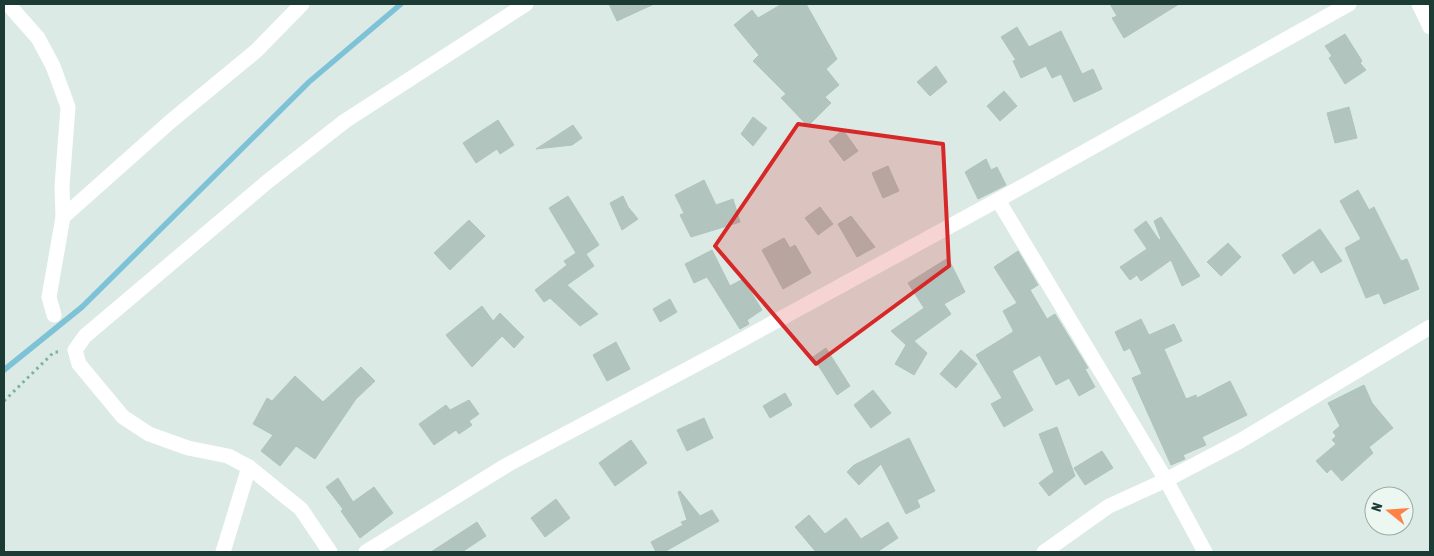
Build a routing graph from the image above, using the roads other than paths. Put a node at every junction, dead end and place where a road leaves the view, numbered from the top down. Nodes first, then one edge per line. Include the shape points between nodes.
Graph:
1 (8, 4) edge
2 (302, 4) edge
3 (526, 4) edge
4 (1349, 4) edge
5 (1419, 4) edge
6 (1430, 28) edge
7 (998, 200) junction
8 (63, 217) junction
9 (54, 315) dead end
10 (1430, 326) edge
11 (249, 467) junction
12 (1166, 480) junction
13 (224, 552) edge
14 (330, 552) edge
15 (366, 552) edge
16 (1044, 552) edge
17 (1205, 552) edge

1 - 8 street via 38,38 53,66 68,107
2 - 8 street via 256,51
3 - 11 street via 345,121 259,188 85,336 74,350 79,364 123,417 149,434 188,448 228,456
4 - 7 street
5 - 6 street
7 - 12 street
7 - 15 street via 507,465
8 - 9 street via 49,297
10 - 12 street via 1240,441
11 - 13 street
11 - 14 street via 301,509
12 - 16 street via 1110,506
12 - 17 street

